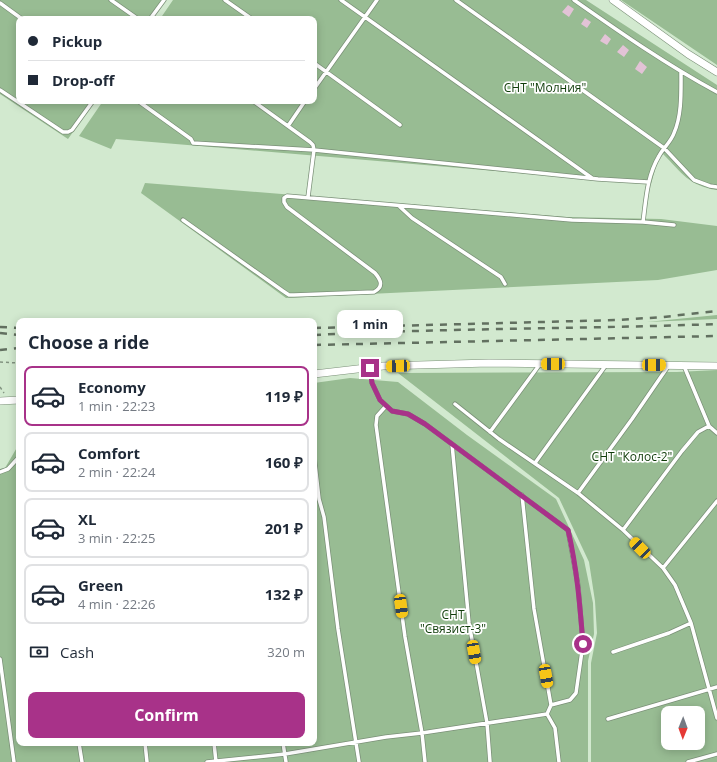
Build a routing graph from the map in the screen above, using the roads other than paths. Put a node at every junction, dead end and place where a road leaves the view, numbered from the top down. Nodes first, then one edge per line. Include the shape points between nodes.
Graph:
1 (111, 0) edge
2 (164, 0) edge
3 (225, 0) edge
4 (341, 0) edge
5 (377, 0) edge
6 (456, 0) edge
7 (574, 0) edge
8 (613, 0) edge
9 (0, 3) edge
10 (18, 16) edge
11 (134, 16) edge
12 (152, 16) edge
13 (248, 16) edge
14 (365, 17) junction
15 (317, 65) edge
16 (326, 71) junction
17 (681, 72) junction
18 (717, 72) edge
19 (317, 84) edge
20 (0, 90) edge
21 (717, 92) edge
22 (16, 101) edge
23 (21, 104) edge
24 (91, 104) edge
25 (142, 104) edge
26 (257, 104) edge
27 (303, 104) edge
28 (400, 125) dead end
29 (288, 126) junction
30 (664, 148) junction
31 (314, 150) junction
32 (592, 178) junction
33 (648, 182) junction
34 (717, 187) edge
35 (308, 197) junction
36 (399, 206) junction
37 (183, 220) dead end
38 (643, 222) junction
39 (674, 225) dead end
40 (505, 284) dead end
41 (540, 364) junction
42 (606, 364) junction
43 (669, 365) junction
44 (683, 365) junction
45 (717, 366) edge
46 (370, 368) junction
47 (317, 374) edge
48 (16, 400) edge
49 (0, 401) edge
50 (455, 404) dead end
51 (386, 406) junction
52 (709, 426) junction
53 (490, 432) junction
54 (717, 433) edge
55 (452, 444) junction
56 (16, 460) edge
57 (535, 464) junction
58 (0, 472) edge
59 (317, 481) edge
60 (578, 494) junction
61 (522, 495) junction
62 (717, 501) edge
63 (623, 530) junction
64 (663, 568) junction
65 (691, 623) junction
66 (613, 652) dead end
67 (0, 659) edge
68 (717, 687) edge
69 (709, 689) junction
70 (551, 705) junction
71 (547, 714) junction
72 (717, 718) edge
73 (608, 719) dead end
74 (487, 723) junction
75 (422, 733) junction
76 (357, 742) junction
77 (79, 746) edge
78 (145, 746) edge
79 (214, 746) edge
80 (284, 746) edge
81 (285, 754) junction
82 (717, 754) edge
83 (216, 761) edge
84 (14, 762) edge
85 (82, 762) edge
86 (148, 762) edge
87 (207, 762) edge
88 (286, 762) edge
89 (359, 762) edge
90 (425, 762) edge
91 (490, 762) edge
92 (559, 762) edge
93 (688, 762) edge

1 - 11 lane
2 - 12 lane
3 - 13 lane
4 - 14 lane
5 - 14 lane
6 - 30 lane
7 - 17 lane
8 - 18 street
9 - 10 lane
14 - 16 lane
14 - 32 lane
15 - 16 lane
16 - 19 lane
16 - 28 lane
17 - 21 lane
17 - 30 lane via 677,125
20 - 22 lane
23 - 24 lane via 63,132 72,130
25 - 31 lane via 193,143
26 - 29 lane
27 - 29 lane
29 - 31 lane via 310,142
30 - 33 lane
30 - 34 lane via 694,180
31 - 32 lane
31 - 35 lane
32 - 33 lane
33 - 38 lane
35 - 36 lane
35 - 37 lane via 287,196 284,202 287,207 375,273 381,280 379,290 288,295
36 - 38 lane via 572,220
36 - 40 lane via 412,218 501,277
38 - 39 lane
41 - 42 street
41 - 46 street
41 - 53 lane
42 - 43 street
42 - 57 lane
43 - 44 street
43 - 60 lane
44 - 45 street
44 - 52 lane
46 - 47 street
46 - 51 lane via 372,383 380,400
48 - 49 street
50 - 53 lane
51 - 55 lane via 392,411 408,414
51 - 75 lane via 377,416 376,425 405,636
52 - 54 lane
52 - 63 lane via 698,432 682,451
53 - 57 lane
55 - 61 lane
55 - 74 lane via 469,623
56 - 58 lane via 8,469
57 - 60 lane
59 - 76 lane
60 - 63 lane
61 - 70 lane via 534,609
61 - 70 lane via 568,530 573,549 583,644 576,692 570,700
62 - 64 lane
63 - 64 lane
64 - 65 lane via 675,585
65 - 66 lane via 662,636
65 - 69 lane
67 - 84 lane
68 - 69 lane
69 - 72 lane
69 - 73 lane
70 - 71 lane
71 - 74 lane
71 - 92 lane via 555,728
74 - 75 lane
74 - 91 lane
75 - 76 lane
75 - 90 lane
76 - 81 lane
76 - 89 lane
77 - 85 lane
78 - 86 lane
79 - 83 lane
80 - 81 lane
81 - 83 lane
81 - 88 lane
82 - 93 lane
83 - 87 lane

